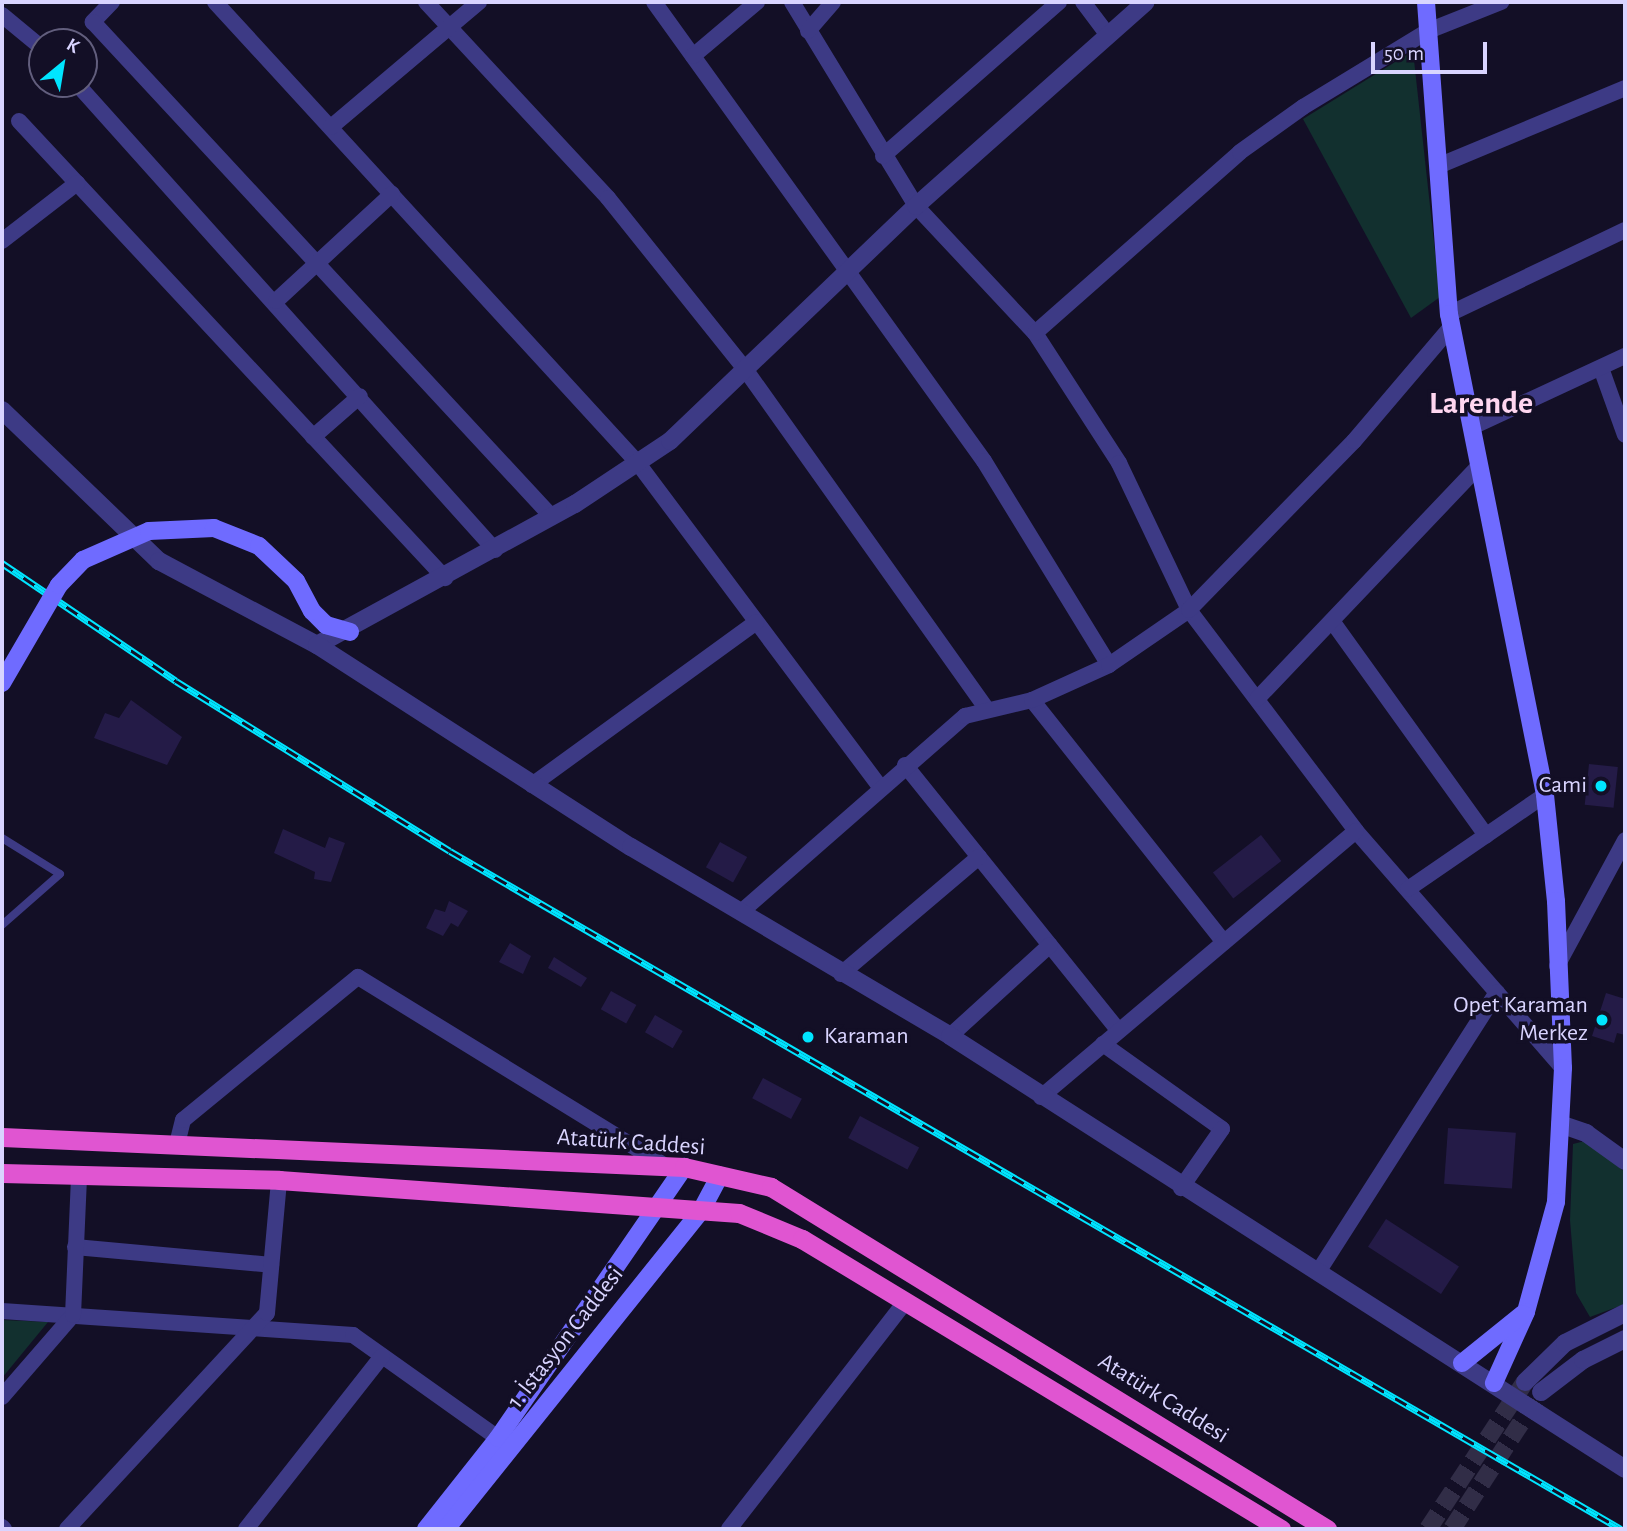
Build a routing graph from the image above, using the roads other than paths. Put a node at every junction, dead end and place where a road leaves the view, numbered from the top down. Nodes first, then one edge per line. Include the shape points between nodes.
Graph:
1 (112, 2) edge
2 (215, 2) edge
3 (426, 2) edge
4 (479, 2) edge
5 (654, 2) edge
6 (757, 2) edge
7 (792, 2) edge
8 (833, 2) edge
9 (1059, 2) edge
10 (1083, 2) edge
11 (1146, 2) edge
12 (1426, 2) edge
13 (1501, 2) edge
14 (2, 15) edge
15 (453, 28) junction
16 (808, 31) junction
17 (1428, 31) junction
18 (1106, 32) junction
19 (28, 36) edge
20 (693, 56) junction
21 (1625, 88) edge
22 (90, 98) edge
23 (19, 121) dead end
24 (331, 127) junction
25 (883, 156) junction
26 (1438, 166) junction
27 (77, 183) junction
28 (392, 194) junction
29 (916, 206) junction
30 (1625, 230) edge
31 (2, 241) edge
32 (320, 266) junction
33 (849, 269) junction
34 (276, 301) junction
35 (1450, 320) junction
36 (1035, 333) junction
37 (1625, 356) edge
38 (745, 369) junction
39 (1601, 369) junction
40 (360, 396) junction
41 (2, 410) edge
42 (1472, 427) junction
43 (1625, 435) edge
44 (313, 437) junction
45 (637, 463) junction
46 (1479, 466) junction
47 (552, 517) junction
48 (495, 550) junction
49 (445, 578) junction
50 (1189, 610) junction
51 (1332, 621) junction
52 (756, 622) junction
53 (350, 632) junction
54 (317, 645) junction
55 (1109, 665) junction
56 (2, 683) edge
57 (1256, 699) junction
58 (1032, 700) junction
59 (988, 710) junction
60 (905, 765) junction
61 (533, 785) junction
62 (879, 786) junction
63 (1545, 795) junction
64 (1356, 831) junction
65 (1486, 835) junction
66 (2, 838) edge
67 (1625, 840) edge
68 (979, 857) junction
69 (1408, 889) junction
70 (741, 912) junction
71 (2, 925) edge
72 (1224, 942) junction
73 (1050, 945) junction
74 (1554, 971) junction
75 (842, 974) junction
76 (1497, 992) junction
77 (1119, 1031) junction
78 (950, 1036) junction
79 (1103, 1044) junction
80 (1563, 1068) junction
81 (1041, 1097) junction
82 (1560, 1124) junction
83 (2, 1137) edge
84 (177, 1144) junction
85 (1625, 1160) edge
86 (674, 1166) junction
87 (2, 1173) edge
88 (720, 1175) junction
89 (79, 1177) junction
90 (279, 1180) junction
91 (1181, 1188) junction
92 (660, 1202) junction
93 (702, 1209) junction
94 (75, 1247) junction
95 (271, 1265) junction
96 (1318, 1272) junction
97 (905, 1302) junction
98 (2, 1311) edge
99 (1526, 1311) junction
100 (1625, 1313) edge
101 (73, 1315) junction
102 (257, 1326) junction
103 (1625, 1339) edge
104 (382, 1356) junction
105 (1462, 1363) junction
106 (1525, 1382) tunnel mouth
107 (1494, 1383) junction
108 (1541, 1392) tunnel mouth
109 (2, 1396) edge
110 (498, 1438) junction
111 (1625, 1468) edge
112 (1255, 1523) edge
113 (67, 1529) edge
114 (246, 1529) edge
115 (426, 1529) edge
116 (446, 1529) edge
117 (729, 1529) edge
118 (1281, 1529) edge
119 (1327, 1529) edge

1 - 32 street via 93,22
2 - 24 street
3 - 15 street
4 - 15 street
5 - 20 street
6 - 20 street
7 - 16 street
8 - 16 street
9 - 25 street
10 - 18 street
11 - 18 street
12 - 17 main road
13 - 17 street
14 - 19 street
15 - 24 street
15 - 38 street via 608,198
16 - 25 street
17 - 26 main road
17 - 36 street via 1240,152
18 - 29 street
20 - 33 street
21 - 26 street
22 - 34 street
23 - 27 street
24 - 28 street
25 - 29 street
26 - 35 main road
27 - 31 street
27 - 44 street
28 - 32 street
28 - 45 street
29 - 33 street
29 - 36 street
30 - 35 street
32 - 34 street
32 - 47 street
33 - 38 street
33 - 55 street via 984,461
34 - 40 street
35 - 42 main road
35 - 50 street via 1354,441
36 - 50 street via 1119,463
37 - 39 street
38 - 45 street
38 - 59 street
39 - 42 street
39 - 43 street
40 - 44 street
40 - 48 street
41 - 54 street via 159,561
42 - 46 main road
44 - 49 street
45 - 47 street
45 - 52 street
46 - 51 street
46 - 63 main road
47 - 48 street
48 - 49 street
49 - 53 street
50 - 55 street
50 - 57 street
51 - 57 street
51 - 65 street
52 - 61 street
52 - 62 street
53 - 54 street
53 - 56 main road, bridge via 326,625 312,611 296,581 259,546 214,528 149,531 83,560 59,585
54 - 61 street
55 - 58 street
57 - 64 street
58 - 59 street
58 - 72 street
59 - 60 street via 965,716
60 - 62 street
60 - 68 street
61 - 70 street
62 - 70 street
63 - 65 street
63 - 74 main road via 1556,901
64 - 69 street
64 - 72 street
65 - 69 street
66 - 71 lane via 60,874
67 - 74 street
68 - 73 street
68 - 75 street
69 - 76 street
70 - 75 street
72 - 77 street
73 - 77 street
73 - 78 street
74 - 80 main road
75 - 78 street
76 - 80 street
76 - 96 street
77 - 79 street
78 - 81 street
79 - 81 street
79 - 91 street via 1222,1129
80 - 82 main road
81 - 91 street
82 - 85 street
82 - 99 main road via 1556,1202
83 - 84 highway, Atatürk Caddesi
84 - 86 highway, Atatürk Caddesi
84 - 86 street via 184,1120 358,978
86 - 88 highway, Atatürk Caddesi
86 - 92 main road, 1. İstasyon Caddesi
87 - 89 highway, Atatürk Caddesi
88 - 93 main road, 1. İstasyon Caddesi
88 - 119 highway, Atatürk Caddesi via 771,1186
89 - 90 highway, Atatürk Caddesi
89 - 94 street
90 - 92 highway, Atatürk Caddesi
90 - 95 street
91 - 96 street
92 - 93 highway, Atatürk Caddesi
92 - 110 main road, 1. İstasyon Caddesi
93 - 97 highway, Atatürk Caddesi via 739,1213 802,1239
93 - 116 main road, 1. İstasyon Caddesi
94 - 95 street
94 - 101 street
95 - 102 street via 267,1313
96 - 105 street
97 - 112 highway, Atatürk Caddesi
97 - 117 street
98 - 101 street
99 - 105 main road
99 - 107 main road
100 - 106 street via 1565,1343
101 - 102 street
101 - 109 street
102 - 104 street via 353,1335
102 - 113 street
103 - 108 street via 1583,1360
104 - 110 street
104 - 114 street
105 - 107 street
107 - 111 street
110 - 115 main road, 1. İstasyon Caddesi
112 - 118 highway, Atatürk Caddesi

